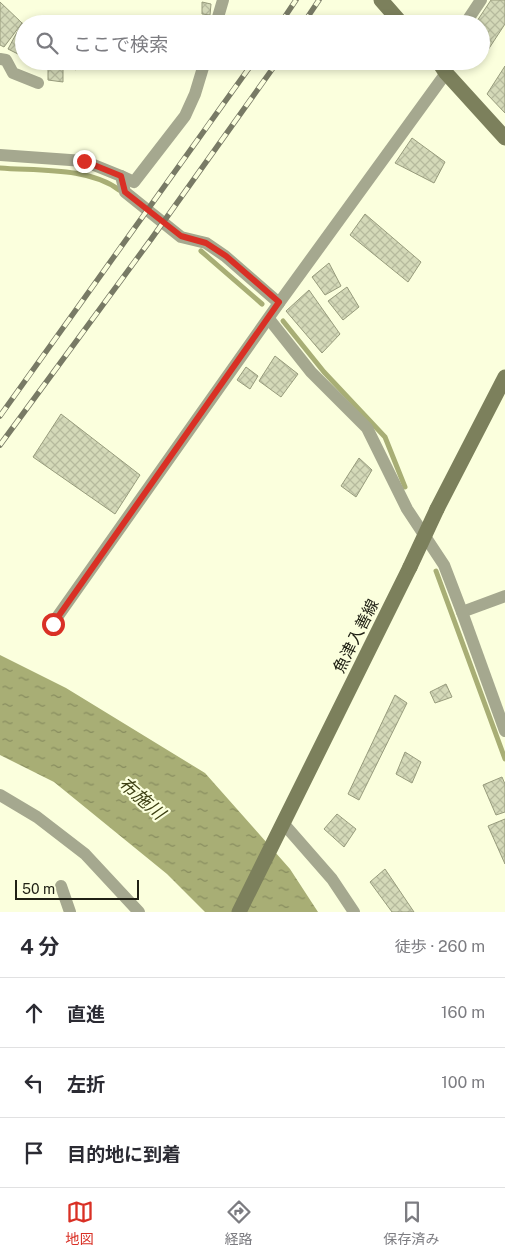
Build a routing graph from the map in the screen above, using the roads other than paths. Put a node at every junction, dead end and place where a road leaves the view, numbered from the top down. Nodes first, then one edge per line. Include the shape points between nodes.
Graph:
1 (223, 0) edge
2 (381, 0) edge
3 (481, 0) edge
4 (219, 15) edge
5 (394, 15) edge
6 (471, 15) edge
7 (0, 59) edge
8 (202, 70) edge
9 (438, 70) edge
10 (445, 70) edge
11 (38, 83) dead end
12 (505, 138) edge
13 (0, 155) edge
14 (121, 176) junction
15 (279, 302) junction
16 (268, 319) junction
17 (505, 377) edge
18 (505, 596) edge
19 (462, 612) junction
20 (53, 624) dead end
21 (505, 730) edge
22 (0, 795) edge
23 (281, 828) junction
24 (61, 886) dead end
25 (70, 912) edge
26 (139, 912) edge
27 (239, 912) edge
28 (354, 912) edge

1 - 4 street
2 - 5 main road
3 - 6 street
7 - 11 street via 6,60 14,72
8 - 14 street via 185,116 134,182
9 - 15 street
10 - 12 main road
13 - 14 street via 84,161
14 - 15 street via 125,192 181,236 206,243 226,256
15 - 16 street
16 - 19 street via 311,372 367,428 407,509 444,565
16 - 20 street
17 - 23 main road, 魚津入善線, bridge
18 - 19 street
19 - 21 street
22 - 26 street via 37,817 85,854
23 - 27 main road, 魚津入善線
23 - 28 street via 332,879
24 - 25 street

